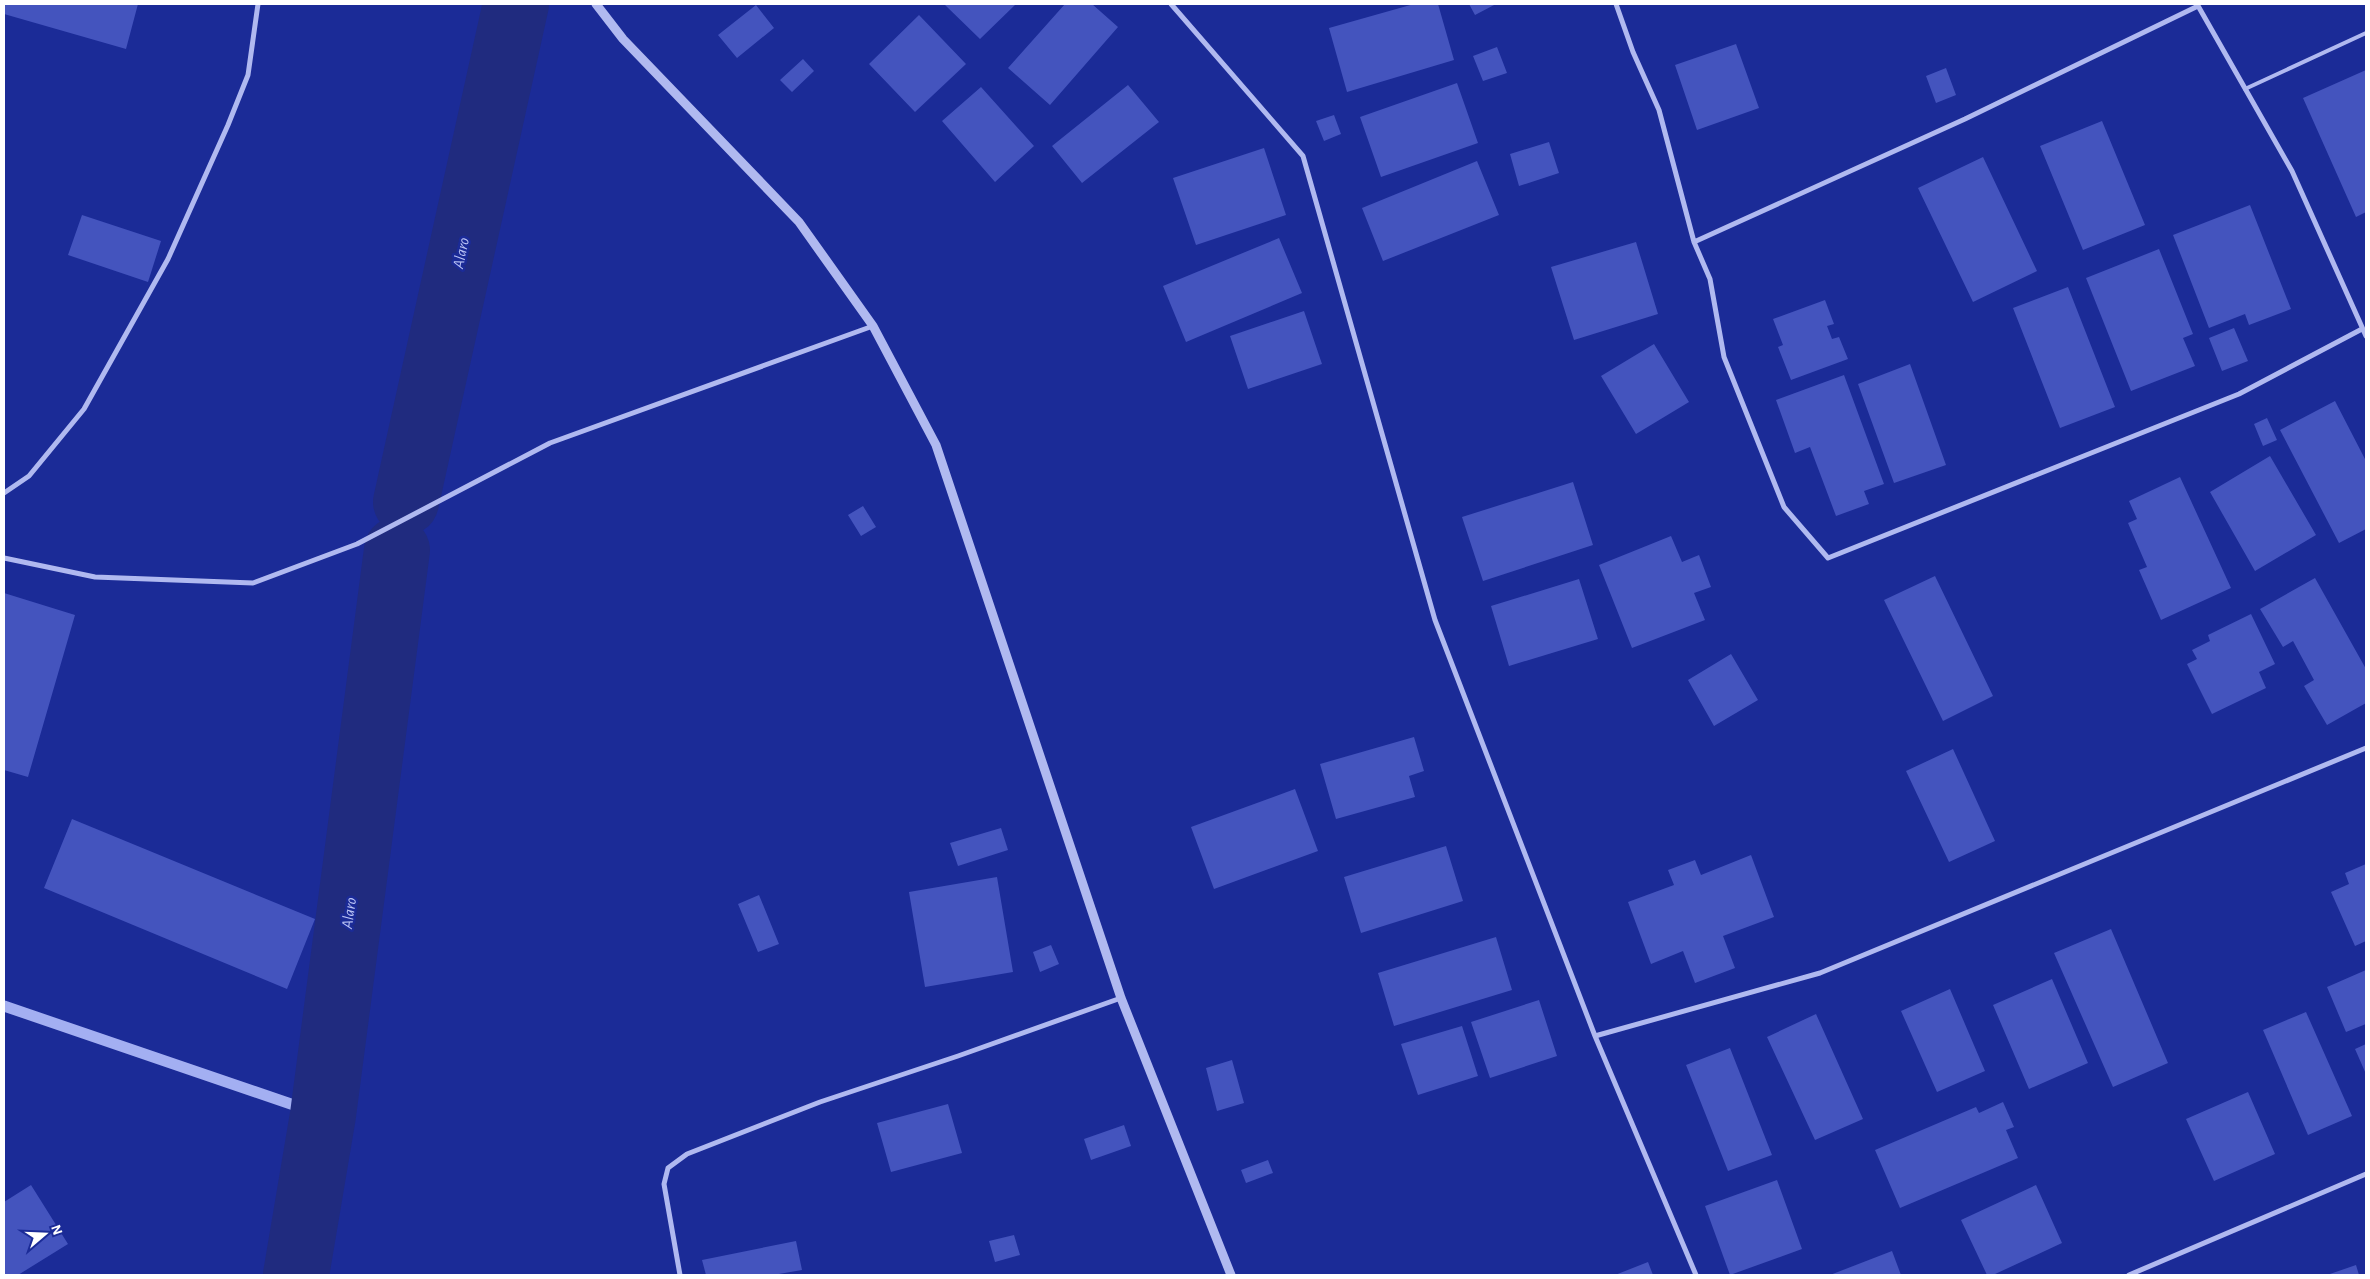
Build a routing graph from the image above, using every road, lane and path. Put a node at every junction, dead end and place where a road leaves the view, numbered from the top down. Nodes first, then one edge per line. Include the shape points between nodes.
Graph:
1 (258, 4) edge
2 (596, 4) edge
3 (1171, 4) edge
4 (1616, 4) edge
5 (2198, 5) edge
6 (2366, 33) edge
7 (2245, 89) junction
8 (1694, 242) junction
9 (873, 326) junction
10 (2362, 329) junction
11 (2366, 336) edge
12 (4, 493) edge
13 (4, 558) edge
14 (2366, 748) edge
15 (1121, 998) junction
16 (1596, 1036) junction
17 (2366, 1174) edge
18 (680, 1275) edge
19 (1231, 1275) edge
20 (1696, 1275) edge
21 (2129, 1275) edge

1 - 12 street via 248,75 168,259 84,409 29,476
2 - 9 street via 623,39 800,222
3 - 16 street via 1303,156 1435,620
4 - 8 street via 1659,110
5 - 7 street
5 - 8 street via 1966,119
6 - 7 lane
7 - 10 street via 2292,171
8 - 10 street via 1710,279 1724,356 1784,507 1828,558 2239,394
9 - 13 street via 550,442 357,544 253,583 95,577
9 - 15 street via 936,445
10 - 11 street
14 - 16 street via 1820,973
15 - 18 street via 820,1102 686,1154 668,1168 664,1184
15 - 19 street
16 - 20 street
17 - 21 street

